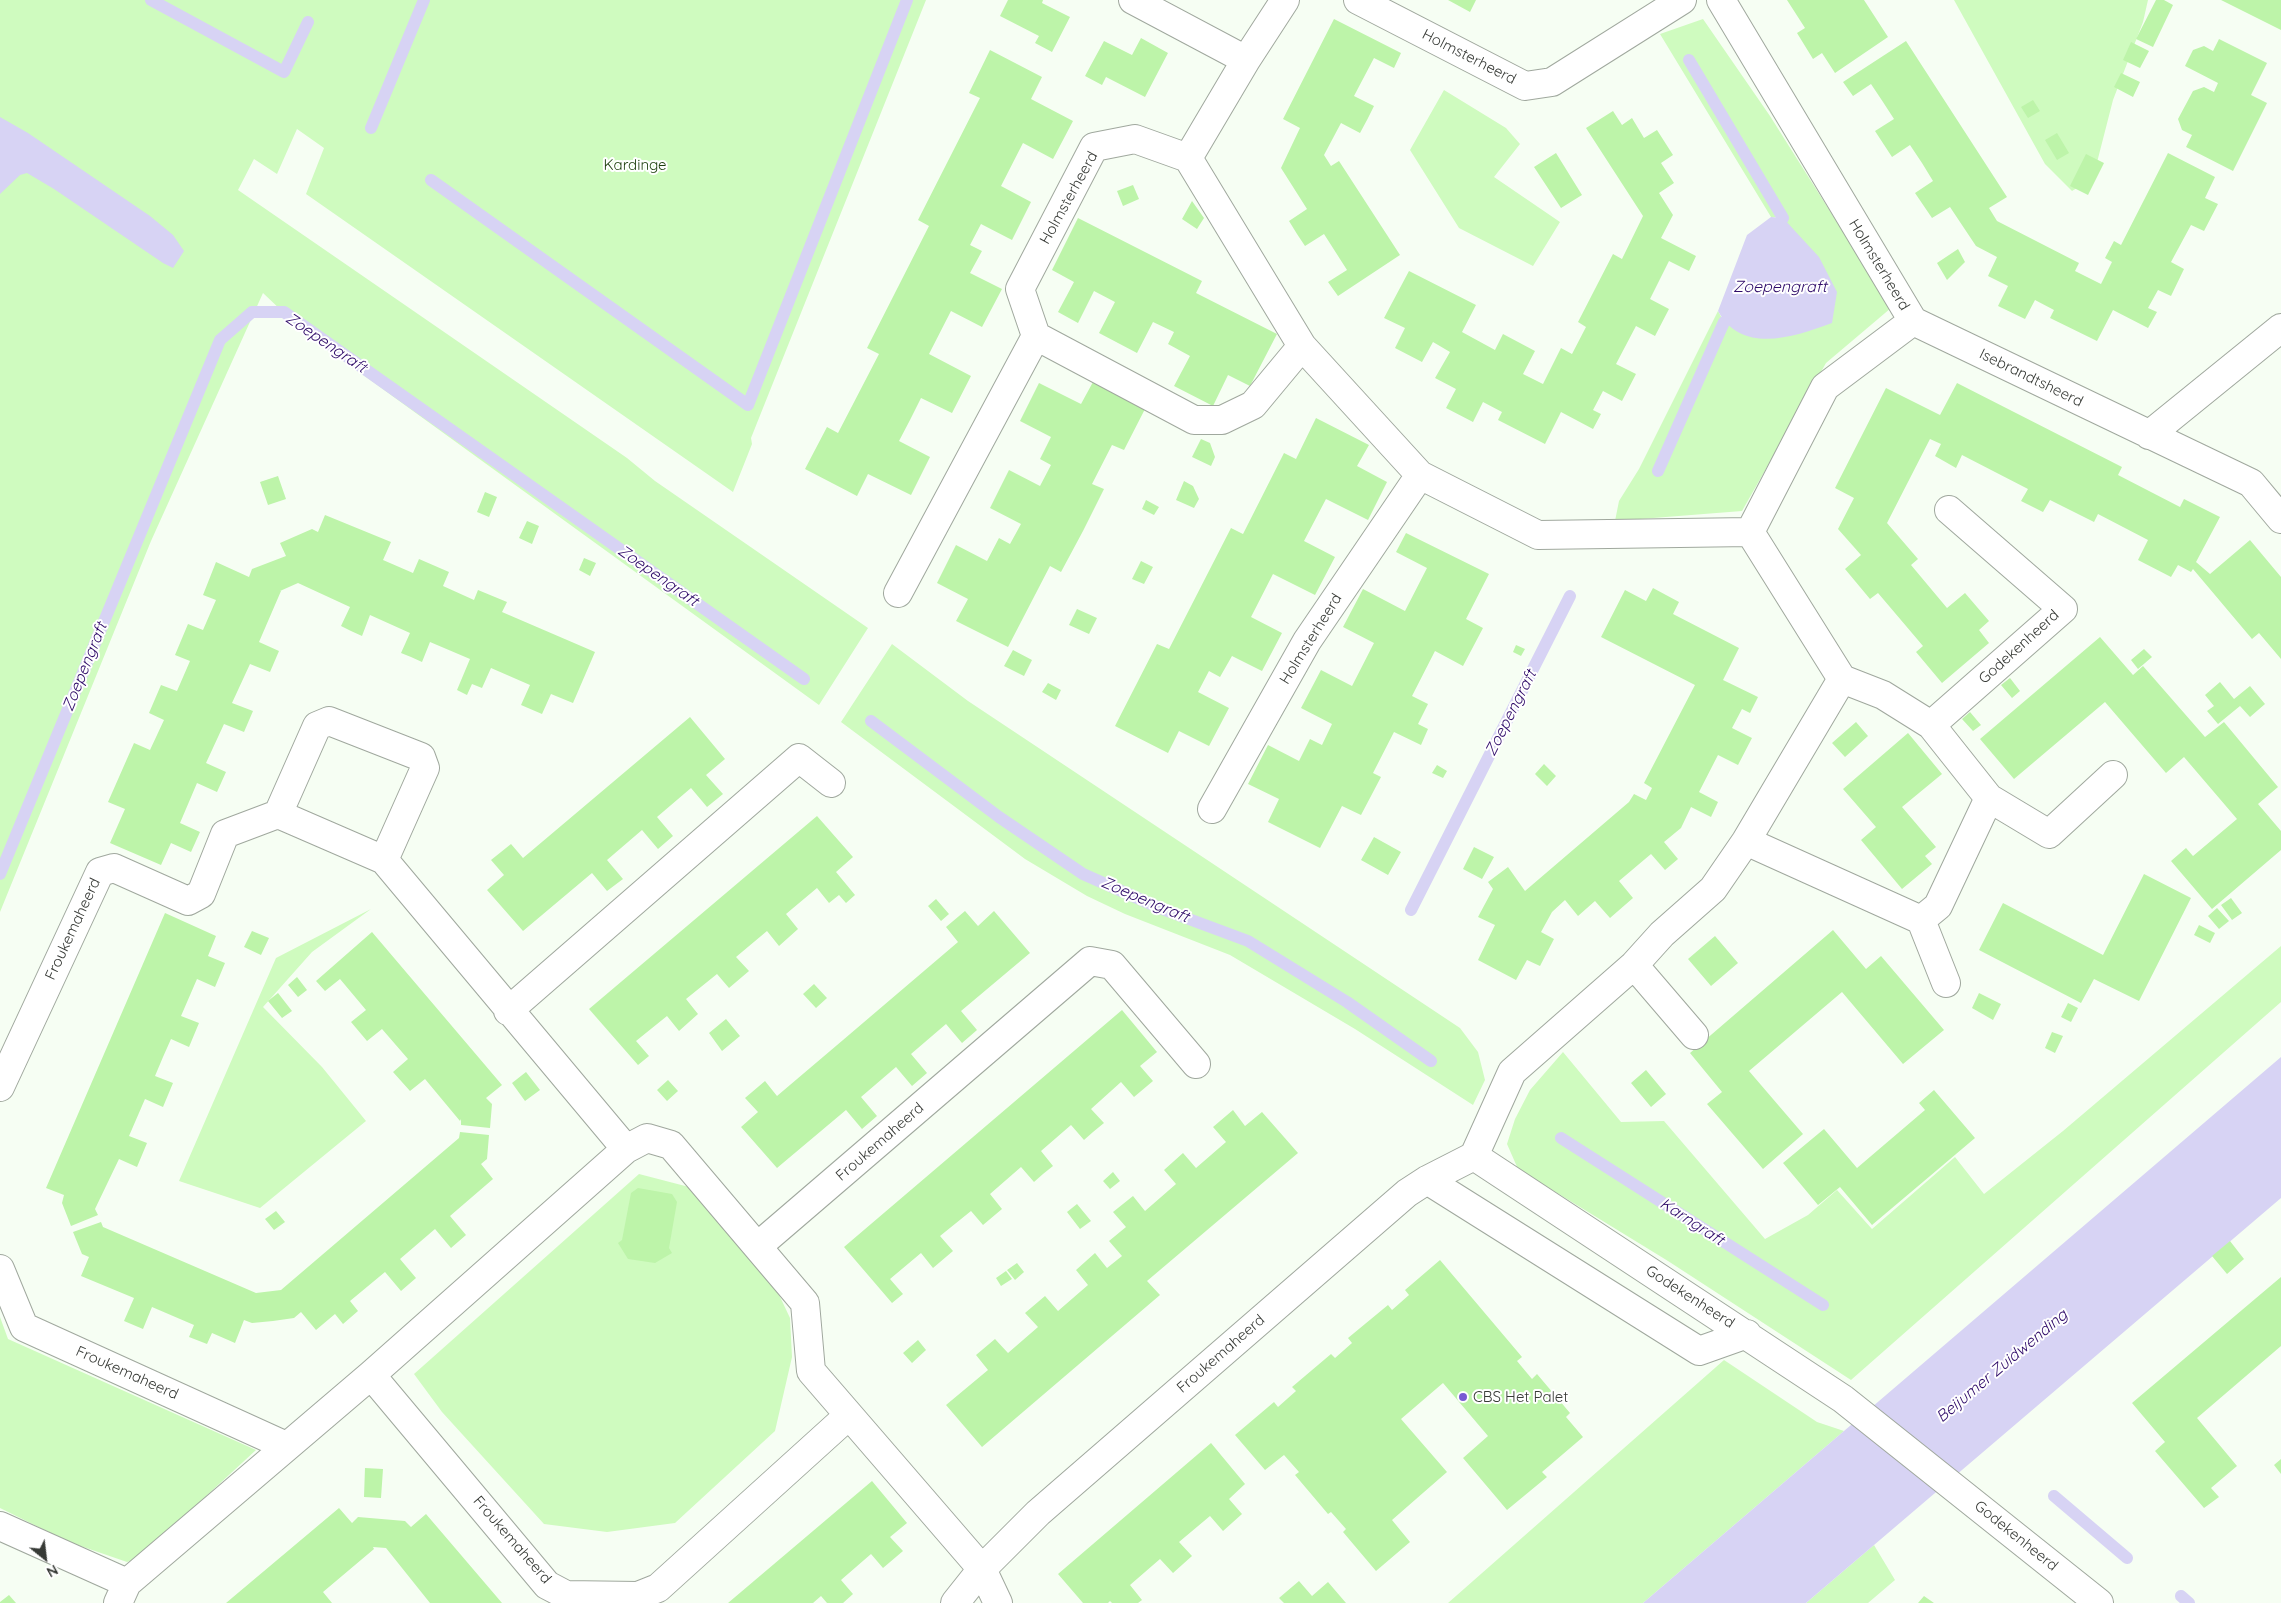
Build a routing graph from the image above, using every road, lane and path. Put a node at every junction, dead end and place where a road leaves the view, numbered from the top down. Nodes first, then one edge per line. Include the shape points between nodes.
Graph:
1 (1133, 0) edge
2 (1285, 0) edge
3 (1358, 0) edge
4 (1682, 0) edge
5 (1721, 0) edge
6 (1246, 60) junction
7 (1188, 158) junction
8 (1913, 321) junction
9 (2281, 328) edge
10 (1036, 336) junction
11 (1302, 346) junction
12 (2148, 435) junction
13 (1420, 475) junction
14 (1949, 510) dead end
15 (2281, 519) edge
16 (1750, 532) junction
17 (898, 593) dead end
18 (1842, 679) junction
19 (1930, 725) junction
20 (2113, 775) dead end
21 (831, 783) dead end
22 (1989, 798) junction
23 (1212, 809) dead end
24 (278, 814) junction
25 (1746, 841) junction
26 (384, 860) junction
27 (1921, 920) junction
28 (1634, 965) junction
29 (1946, 983) dead end
30 (508, 1011) junction
31 (1694, 1035) dead end
32 (1196, 1064) dead end
33 (0, 1087) edge
34 (626, 1149) junction
35 (1474, 1156) junction
36 (1426, 1180) junction
37 (758, 1246) junction
38 (0, 1269) edge
39 (1747, 1334) junction
40 (371, 1375) junction
41 (848, 1416) junction
42 (286, 1446) junction
43 (0, 1526) edge
44 (982, 1569) junction
45 (122, 1593) edge
46 (955, 1603) edge
47 (998, 1603) edge
48 (2099, 1603) edge

1 - 6 street
2 - 6 street
3 - 4 street, Holmsterheerd via 1525,86 1552,82
5 - 8 street, Holmsterheerd
6 - 7 street
7 - 10 street, Holmsterheerd via 1135,140 1094,147 1020,290
7 - 11 street
8 - 12 street, Isebrandtsheerd
8 - 16 street, Holmsterheerd via 1824,387
9 - 12 street
10 - 11 street via 1194,420 1222,420 1253,405
10 - 17 street
11 - 13 street
12 - 15 street, Isebrandtsheerd via 2251,483
13 - 16 street via 1538,535
13 - 23 street, Holmsterheerd via 1307,641
14 - 19 street, Godekenheerd via 2062,609
16 - 18 street
18 - 19 street via 1883,695
18 - 25 street
19 - 22 street
20 - 22 street via 2049,834
21 - 30 street via 799,758
22 - 27 street via 1938,906
24 - 26 street
24 - 26 street via 316,726 329,721 421,757 425,768
24 - 33 street, Froukemaheerd via 225,834 200,894 188,901 114,868 100,872
25 - 27 street
25 - 28 street via 1713,889 1662,934
26 - 30 street
27 - 29 street
28 - 31 street
28 - 35 street via 1512,1072
30 - 34 street
32 - 37 street, Froukemaheerd via 1112,965 1090,960
34 - 37 street via 647,1138 671,1145
34 - 40 street
35 - 36 street, Froukemaheerd
35 - 39 street, Godekenheerd
36 - 39 street via 1699,1351
36 - 44 street, Froukemaheerd via 1407,1193 1038,1513
37 - 41 street via 805,1303 811,1371
38 - 42 street, Froukemaheerd via 24,1326
39 - 48 street, Godekenheerd via 1843,1399
40 - 41 street, Froukemaheerd via 548,1584 566,1595 638,1596 658,1588
40 - 42 street
41 - 44 street
42 - 45 street
43 - 45 street
44 - 46 street, Froukemaheerd
44 - 47 street

